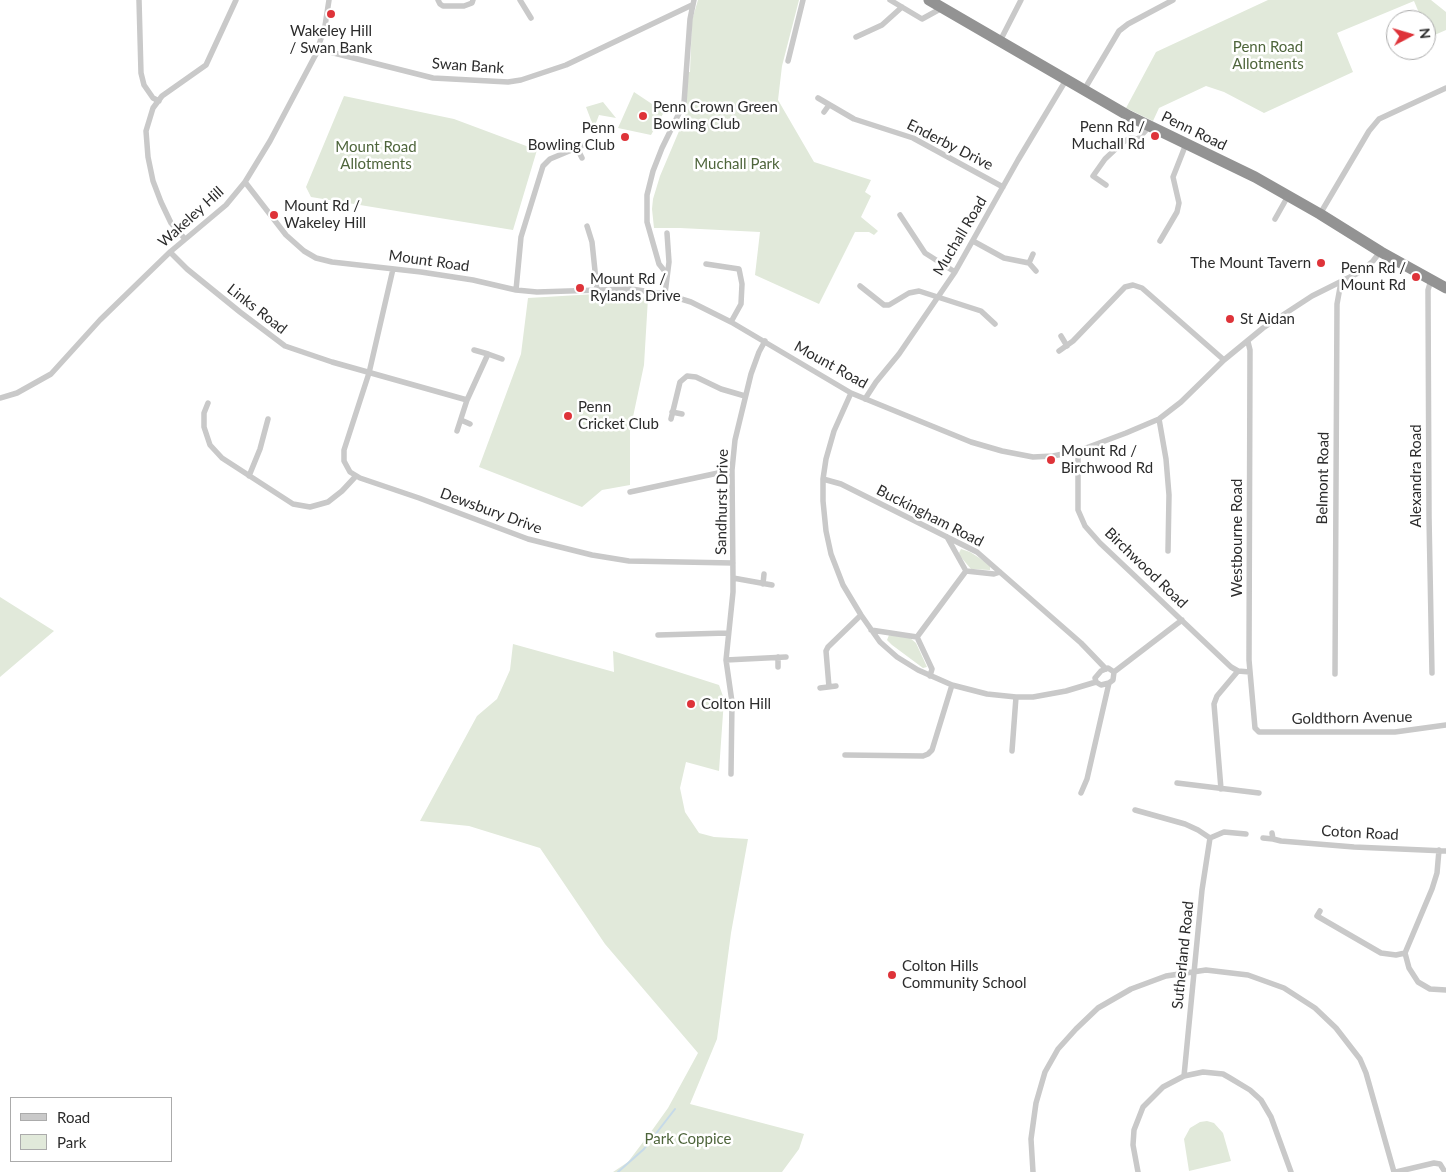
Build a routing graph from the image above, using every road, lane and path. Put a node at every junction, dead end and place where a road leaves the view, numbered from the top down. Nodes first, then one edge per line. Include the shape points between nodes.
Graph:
1 (139, 0) edge
2 (236, 0) edge
3 (330, 0) edge
4 (438, 0) edge
5 (473, 0) edge
6 (520, 0) edge
7 (803, 0) edge
8 (890, 0) edge
9 (929, 0) edge
10 (1021, 0) edge
11 (1173, 0) edge
12 (693, 2) edge
13 (902, 7) junction
14 (942, 8) junction
15 (531, 18) dead end
16 (856, 37) dead end
17 (1000, 41) junction
18 (318, 49) junction
19 (788, 61) dead end
20 (1066, 80) junction
21 (1446, 88) edge
22 (1084, 90) junction
23 (818, 98) dead end
24 (159, 101) junction
25 (829, 105) junction
26 (824, 112) dead end
27 (1150, 126) junction
28 (586, 144) dead end
29 (1186, 144) junction
30 (577, 148) junction
31 (582, 158) dead end
32 (245, 182) junction
33 (1106, 185) dead end
34 (1003, 188) junction
35 (1288, 196) junction
36 (1320, 214) junction
37 (900, 215) dead end
38 (1275, 219) dead end
39 (587, 226) dead end
40 (667, 233) dead end
41 (185, 239) junction
42 (973, 241) junction
43 (1160, 241) dead end
44 (668, 251) junction
45 (170, 252) junction
46 (655, 252) junction
47 (1380, 252) junction
48 (1033, 254) dead end
49 (1029, 263) junction
50 (706, 264) dead end
51 (393, 269) junction
52 (955, 272) junction
53 (1036, 272) dead end
54 (667, 274) junction
55 (1431, 280) junction
56 (1341, 282) junction
57 (860, 286) dead end
58 (1446, 288) edge
59 (516, 290) junction
60 (597, 290) junction
61 (665, 294) junction
62 (937, 297) junction
63 (731, 322) junction
64 (995, 324) dead end
65 (1061, 336) dead end
66 (765, 341) junction
67 (1248, 342) junction
68 (1067, 346) junction
69 (474, 350) dead end
70 (1059, 351) dead end
71 (488, 354) junction
72 (502, 359) dead end
73 (1224, 360) junction
74 (369, 373) junction
75 (851, 393) junction
76 (745, 396) junction
77 (0, 398) edge
78 (865, 399) junction
79 (467, 400) junction
80 (208, 403) dead end
81 (672, 412) junction
82 (682, 414) dead end
83 (268, 419) dead end
84 (670, 419) dead end
85 (1159, 419) junction
86 (460, 420) junction
87 (470, 424) dead end
88 (457, 431) dead end
89 (1078, 451) junction
90 (732, 470) junction
91 (249, 476) junction
92 (356, 476) junction
93 (823, 479) junction
94 (630, 492) dead end
95 (947, 537) junction
96 (1168, 551) dead end
97 (733, 563) junction
98 (966, 571) junction
99 (1000, 572) junction
100 (764, 574) dead end
101 (732, 578) junction
102 (763, 584) junction
103 (772, 585) dead end
104 (861, 615) junction
105 (1182, 620) junction
106 (871, 630) junction
107 (728, 633) junction
108 (658, 635) dead end
109 (917, 637) junction
110 (778, 657) junction
111 (786, 657) dead end
112 (726, 660) junction
113 (778, 667) dead end
114 (1106, 668) junction
115 (1238, 671) junction
116 (1114, 672) junction
117 (1250, 672) junction
118 (1432, 673) dead end
119 (1335, 674) dead end
120 (930, 676) junction
121 (1096, 682) junction
122 (1109, 683) junction
123 (952, 685) junction
124 (836, 686) dead end
125 (829, 687) junction
126 (820, 688) dead end
127 (1016, 697) junction
128 (1446, 724) edge
129 (1259, 732) joint
130 (1012, 751) dead end
131 (845, 756) dead end
132 (731, 774) dead end
133 (1177, 783) dead end
134 (1221, 789) junction
135 (1081, 793) dead end
136 (1259, 793) dead end
137 (1135, 810) dead end
138 (1246, 834) dead end
139 (1210, 838) junction
140 (1263, 838) dead end
141 (1443, 850) edge
142 (1317, 916) dead end
143 (1405, 953) junction
144 (1194, 971) junction
145 (1446, 990) edge
146 (1184, 1076) junction
147 (1032, 1172) edge
148 (1138, 1172) edge
149 (1291, 1172) edge
150 (1395, 1172) edge
151 (1445, 1172) edge

1 - 24 street via 141,73 144,85
2 - 24 street via 206,65 165,93
3 - 18 street, Wakeley Hill
4 - 5 street via 443,6 464,6
6 - 15 street
7 - 19 street
8 - 13 street
9 - 14 highway, Penn Road
10 - 17 street
11 - 22 street via 1119,31
12 - 18 street, Swan Bank via 566,65 508,82 433,78
12 - 46 street via 684,103 662,148 647,195 647,222
13 - 14 street via 922,19
13 - 16 street via 882,25
14 - 17 highway, Penn Road
17 - 20 highway, Penn Road
18 - 32 street, Wakeley Hill
20 - 22 highway, Penn Road
20 - 34 street, Muchall Road
21 - 36 street via 1379,119
22 - 27 highway, Penn Road
23 - 25 street, Enderby Drive
24 - 41 street via 153,108 146,131 148,157 161,202 171,223
25 - 26 street
25 - 34 street, Enderby Drive via 854,118 913,138
27 - 29 highway, Penn Road
27 - 33 street via 1138,138 1122,143 1105,159 1093,176
28 - 30 street
29 - 35 highway, Penn Road
29 - 43 street via 1173,177 1179,203 1177,212
30 - 31 street
30 - 59 street via 550,159 543,166 520,237
32 - 41 street, Wakeley Hill via 226,205
32 - 51 street, Mount Road via 286,235 304,252 332,262
34 - 42 street, Muchall Road
35 - 36 highway, Penn Road
35 - 38 street
36 - 47 highway, Penn Road
37 - 52 street via 925,253
39 - 60 street
40 - 44 street
41 - 45 street, Wakeley Hill
42 - 49 street via 1004,258
42 - 52 street, Muchall Road
44 - 46 street
44 - 54 street
45 - 74 street, Links Road via 285,346
45 - 77 street, Wakeley Hill via 50,374 17,393
46 - 54 street
47 - 55 highway, Penn Road
47 - 56 street, Mount Road via 1366,268
48 - 49 street
49 - 53 street
50 - 63 street via 740,269 741,304
51 - 59 street, Mount Road via 473,280
51 - 74 street
52 - 62 street, Muchall Road
54 - 61 street
55 - 58 highway, Penn Road
55 - 118 street, Alexandra Road via 1428,290
56 - 67 street, Mount Road via 1312,296 1263,328
56 - 119 street, Belmont Road via 1337,304
57 - 62 street via 884,305 919,291
59 - 60 street, Mount Road
60 - 61 street, Mount Road via 631,289
61 - 63 street, Mount Road via 691,302
62 - 64 street via 981,311
62 - 78 street, Muchall Road
63 - 66 street, Mount Road
65 - 68 street
66 - 75 street, Mount Road
66 - 76 street, Sandhurst Drive via 754,362
67 - 73 street, Mount Road
67 - 117 street, Westbourne Road
68 - 70 street
68 - 73 street via 1125,287 1133,285 1142,288
69 - 71 street
71 - 72 street
71 - 79 street
73 - 85 street, Mount Road
74 - 79 street, Links Road
74 - 92 street via 343,456 346,467
75 - 78 street, Mount Road
75 - 93 street via 834,431
76 - 81 street via 687,376 680,382
76 - 90 street, Sandhurst Drive
78 - 89 street, Mount Road via 971,442 1002,451 1044,457
79 - 86 street
80 - 91 street via 204,427 210,445 222,458
81 - 82 street
81 - 84 street
83 - 91 street
85 - 89 street, Mount Road
85 - 96 street via 1169,495
86 - 87 street
86 - 88 street
89 - 105 street, Birchwood Road via 1078,510 1086,526
90 - 94 street
90 - 97 street, Sandhurst Drive
91 - 92 street via 293,504 310,507 335,498
92 - 97 street, Dewsbury Drive via 528,538 592,556 629,561
93 - 95 street, Buckingham Road via 840,484
93 - 104 street via 831,554
95 - 98 street
95 - 99 street, Buckingham Road via 977,552
97 - 101 street, Sandhurst Drive
98 - 99 street
98 - 109 street
99 - 114 street, Buckingham Road
100 - 102 street
101 - 102 street
101 - 107 street, Sandhurst Drive
102 - 103 street
104 - 106 street
104 - 125 street via 828,646
105 - 115 street, Birchwood Road
105 - 116 street
106 - 109 street
106 - 120 street via 897,657
107 - 108 street
107 - 112 street, Sandhurst Drive
109 - 120 street via 932,670
110 - 111 street
110 - 112 street
110 - 113 street
112 - 132 street, Sandhurst Drive via 732,702
114 - 116 street
114 - 121 street via 1097,674
115 - 117 street
115 - 134 street via 1214,704
116 - 122 street
117 - 129 street, Westbourne Road via 1254,725
120 - 123 street
121 - 122 street via 1101,685
121 - 127 street via 1034,697
122 - 135 street
123 - 127 street
123 - 131 street via 928,754
124 - 125 street
125 - 126 street
127 - 130 street
128 - 129 street, Goldthorn Avenue via 1396,732
133 - 134 street
134 - 136 street
137 - 139 street via 1185,824
138 - 139 street via 1224,832
139 - 144 street, Sutherland Road
140 - 141 street, Coton Road via 1272,836 1281,841
141 - 143 street via 1432,889
142 - 143 street via 1381,953
143 - 145 street via 1418,982
144 - 146 street, Sutherland Road
144 - 147 street via 1142,983 1112,999 1098,1008 1058,1049 1045,1072 1036,1103 1031,1139
144 - 150 street via 1237,973 1268,981 1315,1008 1336,1028 1360,1059 1366,1073
146 - 148 street via 1162,1086 1139,1117 1133,1145
146 - 149 street via 1204,1072 1223,1074 1256,1094 1271,1117
150 - 151 street via 1434,1163 1440,1164

